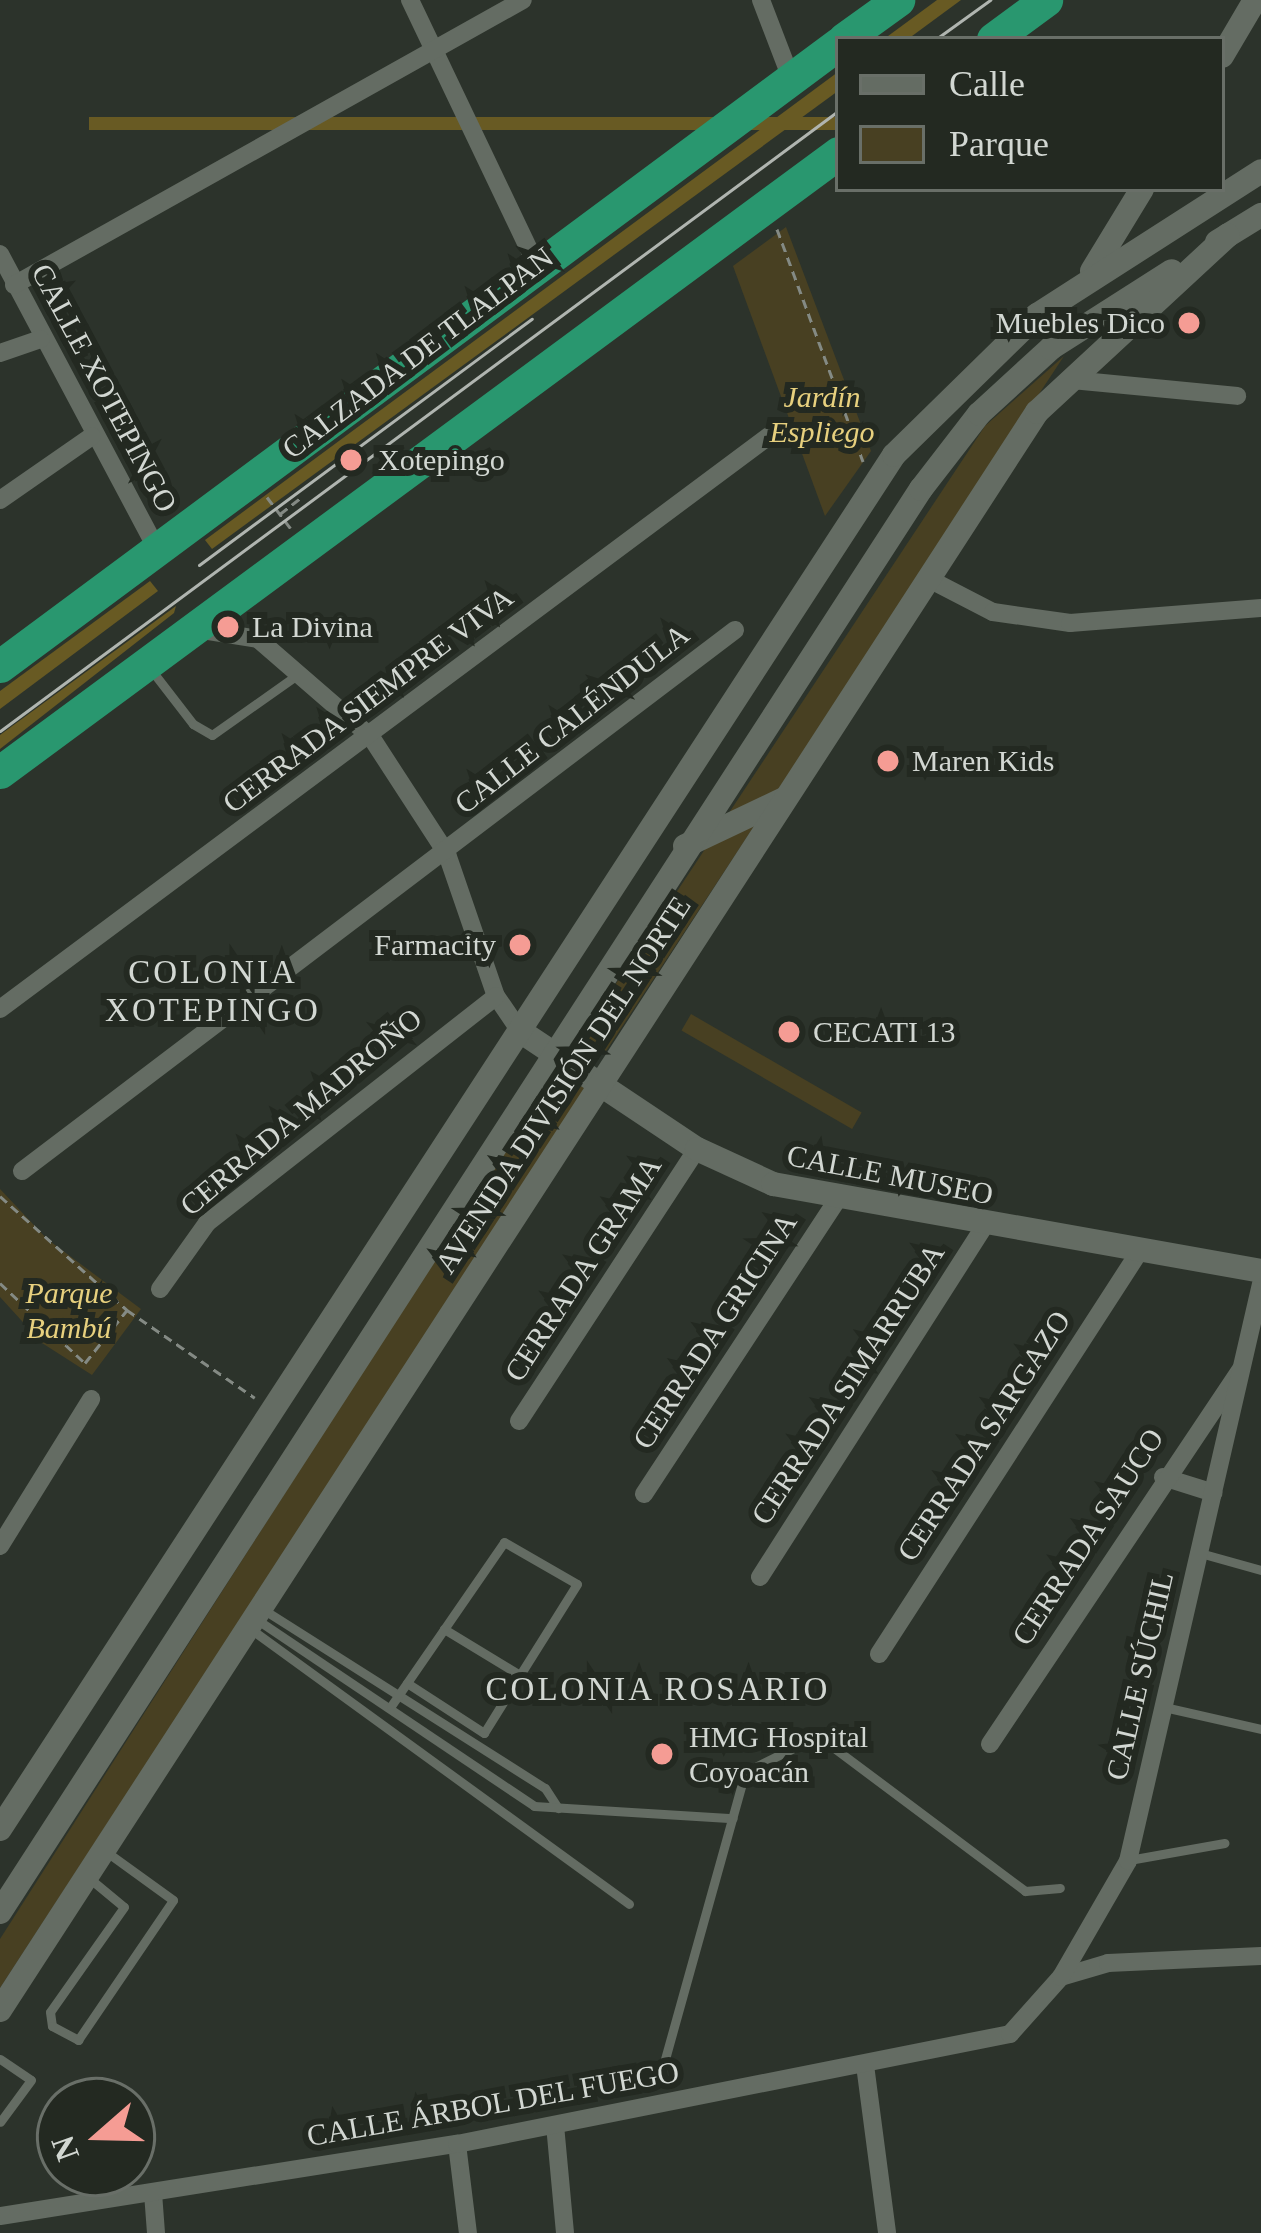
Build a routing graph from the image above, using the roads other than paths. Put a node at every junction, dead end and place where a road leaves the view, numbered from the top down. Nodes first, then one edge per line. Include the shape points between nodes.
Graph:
1 (410, 0) edge
2 (523, 0) edge
3 (761, 0) edge
4 (898, 0) edge
5 (1046, 0) edge
6 (1255, 0) edge
7 (848, 36) edge
8 (997, 36) edge
9 (835, 45) edge
10 (434, 50) junction
11 (1225, 51) edge
12 (791, 78) junction
13 (835, 155) edge
14 (1261, 171) edge
15 (1140, 192) edge
16 (1261, 215) edge
17 (1228, 235) junction
18 (0, 254) edge
19 (536, 264) junction
20 (1088, 278) junction
21 (14, 285) junction
22 (41, 339) junction
23 (0, 353) edge
24 (1072, 380) junction
25 (1238, 396) dead end
26 (92, 436) junction
27 (769, 436) dead end
28 (0, 500) edge
29 (157, 549) junction
30 (927, 578) junction
31 (1261, 608) edge
32 (191, 629) junction
33 (735, 630) dead end
34 (146, 662) junction
35 (0, 666) edge
36 (299, 673) junction
37 (370, 737) junction
38 (0, 772) edge
39 (784, 798) junction
40 (683, 847) junction
41 (447, 854) junction
42 (496, 996) junction
43 (0, 1009) edge
44 (520, 1031) junction
45 (551, 1049) junction
46 (601, 1083) junction
47 (697, 1149) junction
48 (22, 1171) dead end
49 (837, 1200) junction
50 (986, 1224) junction
51 (1140, 1250) junction
52 (1261, 1271) edge
53 (1261, 1284) edge
54 (160, 1289) dead end
55 (1248, 1376) edge
56 (91, 1399) dead end
57 (519, 1421) dead end
58 (1163, 1477) junction
59 (1214, 1492) junction
60 (644, 1494) dead end
61 (0, 1546) edge
62 (1200, 1553) junction
63 (1261, 1570) edge
64 (760, 1577) dead end
65 (254, 1618) junction
66 (444, 1629) junction
67 (879, 1654) dead end
68 (520, 1675) junction
69 (403, 1688) junction
70 (391, 1706) junction
71 (1164, 1707) junction
72 (1261, 1729) edge
73 (990, 1744) dead end
74 (558, 1808) junction
75 (733, 1818) junction
76 (0, 1829) edge
77 (1224, 1844) dead end
78 (104, 1849) junction
79 (1128, 1861) junction
80 (86, 1876) junction
81 (1060, 1888) dead end
82 (629, 1904) dead end
83 (0, 1912) edge
84 (1261, 1956) edge
85 (1060, 1977) junction
86 (0, 2010) edge
87 (994, 2041) joint
88 (0, 2059) edge
89 (665, 2059) dead end
90 (865, 2065) junction
91 (0, 2122) edge
92 (554, 2125) junction
93 (457, 2144) junction
94 (156, 2194) edge
95 (140, 2197) edge
96 (153, 2197) edge
97 (0, 2216) edge
98 (29, 2223) edge
99 (156, 2233) edge
100 (467, 2233) edge
101 (565, 2233) edge
102 (887, 2233) edge

1 - 10 street
2 - 10 street
3 - 12 street
4 - 7 highway, CALZADA DE TLALPAN
5 - 8 highway
6 - 11 main road
9 - 12 highway, CALZADA DE TLALPAN
10 - 19 street
10 - 21 street
12 - 19 highway, CALZADA DE TLALPAN
13 - 32 highway
14 - 20 main road
15 - 20 main road
16 - 17 main road, AVENIDA DIVISIÓN DEL NORTE
17 - 24 main road, AVENIDA DIVISIÓN DEL NORTE
17 - 40 main road, AVENIDA DIVISIÓN DEL NORTE via 1051,348 979,414
18 - 21 street, CALLE XOTEPINGO
19 - 29 highway, CALZADA DE TLALPAN
20 - 44 main road via 988,355 872,486
21 - 22 street, CALLE XOTEPINGO
22 - 23 street
22 - 26 street, CALLE XOTEPINGO
24 - 25 street
24 - 30 main road, AVENIDA DIVISIÓN DEL NORTE via 1037,412
26 - 28 street
26 - 29 street, CALLE XOTEPINGO
27 - 37 street, CERRADA SIEMPRE VIVA
29 - 35 highway, CALZADA DE TLALPAN
30 - 31 street via 993,612 1070,623
30 - 39 main road, AVENIDA DIVISIÓN DEL NORTE
32 - 34 highway
32 - 36 street, CALLE MUSEO via 248,635
33 - 41 street, CALLE CALÉNDULA
34 - 36 lane via 193,724 212,735
34 - 38 highway
36 - 37 street, CALLE MUSEO
37 - 41 street, CALLE MUSEO
37 - 43 street, CERRADA SIEMPRE VIVA
39 - 40 main road
39 - 46 main road, AVENIDA DIVISIÓN DEL NORTE
40 - 45 main road, AVENIDA DIVISIÓN DEL NORTE
41 - 42 street, CALLE MUSEO
41 - 48 street, CALLE CALÉNDULA
42 - 44 street, CALLE MUSEO
42 - 54 street, CERRADA MADROÑO via 206,1223
44 - 45 main road, CALLE MUSEO
44 - 76 main road
45 - 46 main road, CALLE MUSEO
45 - 83 main road, AVENIDA DIVISIÓN DEL NORTE
46 - 47 main road, CALLE MUSEO
46 - 65 main road, AVENIDA DIVISIÓN DEL NORTE
47 - 49 main road, CALLE MUSEO via 773,1184
47 - 57 street, CERRADA GRAMA
49 - 50 main road, CALLE MUSEO
49 - 60 street, CERRADA GRICINA
50 - 51 main road, CALLE MUSEO
50 - 64 street, CERRADA SIMARRUBA
51 - 52 main road, CALLE MUSEO
51 - 67 street, CERRADA SARGAZO
53 - 55 street, CALLE SÚCHIL
55 - 58 street, CERRADA SAUCO
55 - 59 street, CALLE SÚCHIL
56 - 61 street
58 - 59 street
58 - 73 street, CERRADA SAUCO
59 - 62 street, CALLE SÚCHIL
62 - 63 lane
62 - 71 street, CALLE SÚCHIL
65 - 69 lane
65 - 70 lane
65 - 78 main road, AVENIDA DIVISIÓN DEL NORTE
65 - 82 lane
66 - 68 lane
66 - 68 lane via 504,1542 577,1584
66 - 69 lane
68 - 69 lane via 484,1732
69 - 70 lane
69 - 74 lane via 545,1788
70 - 74 lane via 534,1806
71 - 72 lane
71 - 79 street, CALLE SÚCHIL
74 - 75 lane
75 - 81 lane via 745,1772 818,1736 1025,1891
75 - 89 lane
77 - 79 lane
78 - 80 main road, AVENIDA DIVISIÓN DEL NORTE
78 - 80 lane via 173,1900 78,2040 52,2026 50,2012 124,1907
79 - 85 street, CALLE SÚCHIL
80 - 86 main road, AVENIDA DIVISIÓN DEL NORTE
84 - 85 street via 1108,1964
85 - 87 street, CALLE SÚCHIL via 1010,2034
87 - 90 street, CALLE ÁRBOL DEL FUEGO
88 - 91 lane via 31,2080
90 - 92 street, CALLE ÁRBOL DEL FUEGO
90 - 102 street
92 - 93 street, CALLE ÁRBOL DEL FUEGO
92 - 101 street
93 - 94 street, CALLE ÁRBOL DEL FUEGO
93 - 100 street
95 - 98 street, CALLE ÁRBOL DEL FUEGO
96 - 99 street
97 - 98 street, CALLE ÁRBOL DEL FUEGO

